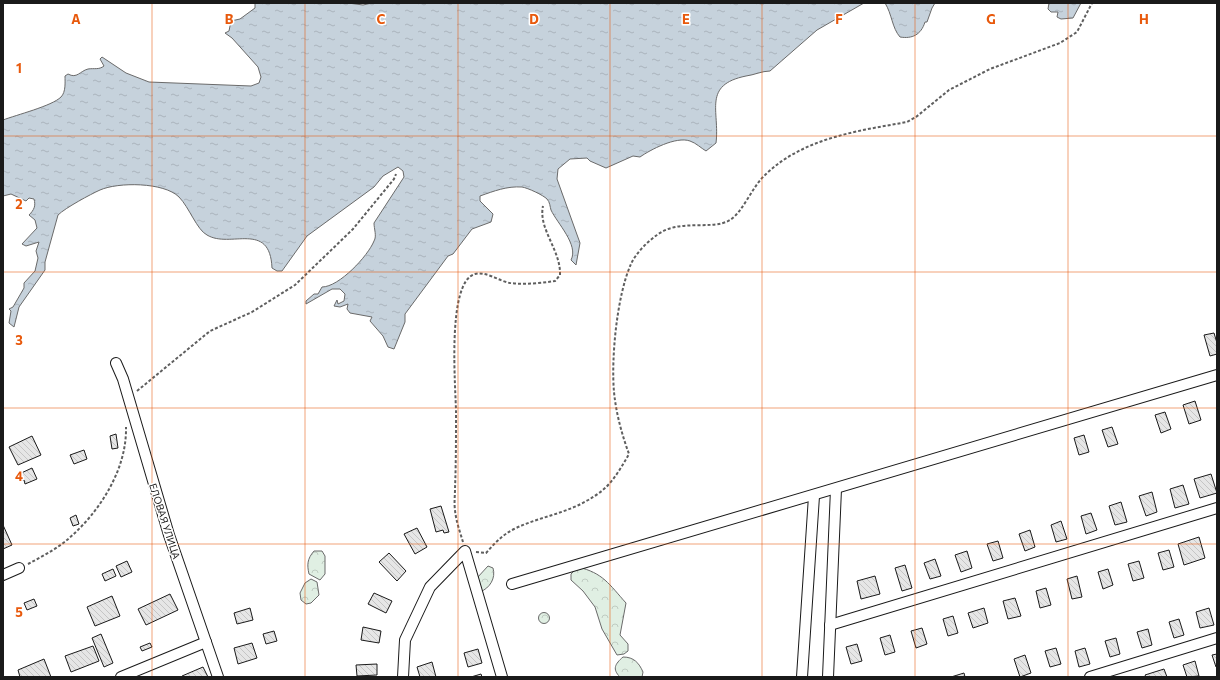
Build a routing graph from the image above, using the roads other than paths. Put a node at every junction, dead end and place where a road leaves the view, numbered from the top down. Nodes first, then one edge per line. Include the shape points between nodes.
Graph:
1 (116, 363) dead end
2 (1217, 375) edge
3 (836, 489) junction
4 (814, 496) junction
5 (1217, 508) edge
6 (19, 568) road end
7 (3, 576) edge
8 (512, 584) dead end
9 (830, 625) junction
10 (1217, 638) edge
11 (206, 642) junction
12 (121, 677) edge
13 (218, 677) edge
14 (403, 677) edge
15 (502, 677) edge
16 (802, 677) edge
17 (828, 677) edge
18 (1090, 677) edge

1 - 11 street, ЕЛОВАЯ УЛИЦА via 169,535
2 - 3 street
3 - 4 street
3 - 9 street
4 - 8 street
4 - 16 street
5 - 9 street
6 - 7 street
9 - 17 street
10 - 18 street
11 - 12 street
11 - 13 street, ЕЛОВАЯ УЛИЦА
14 - 15 street via 405,640 430,587 465,551

